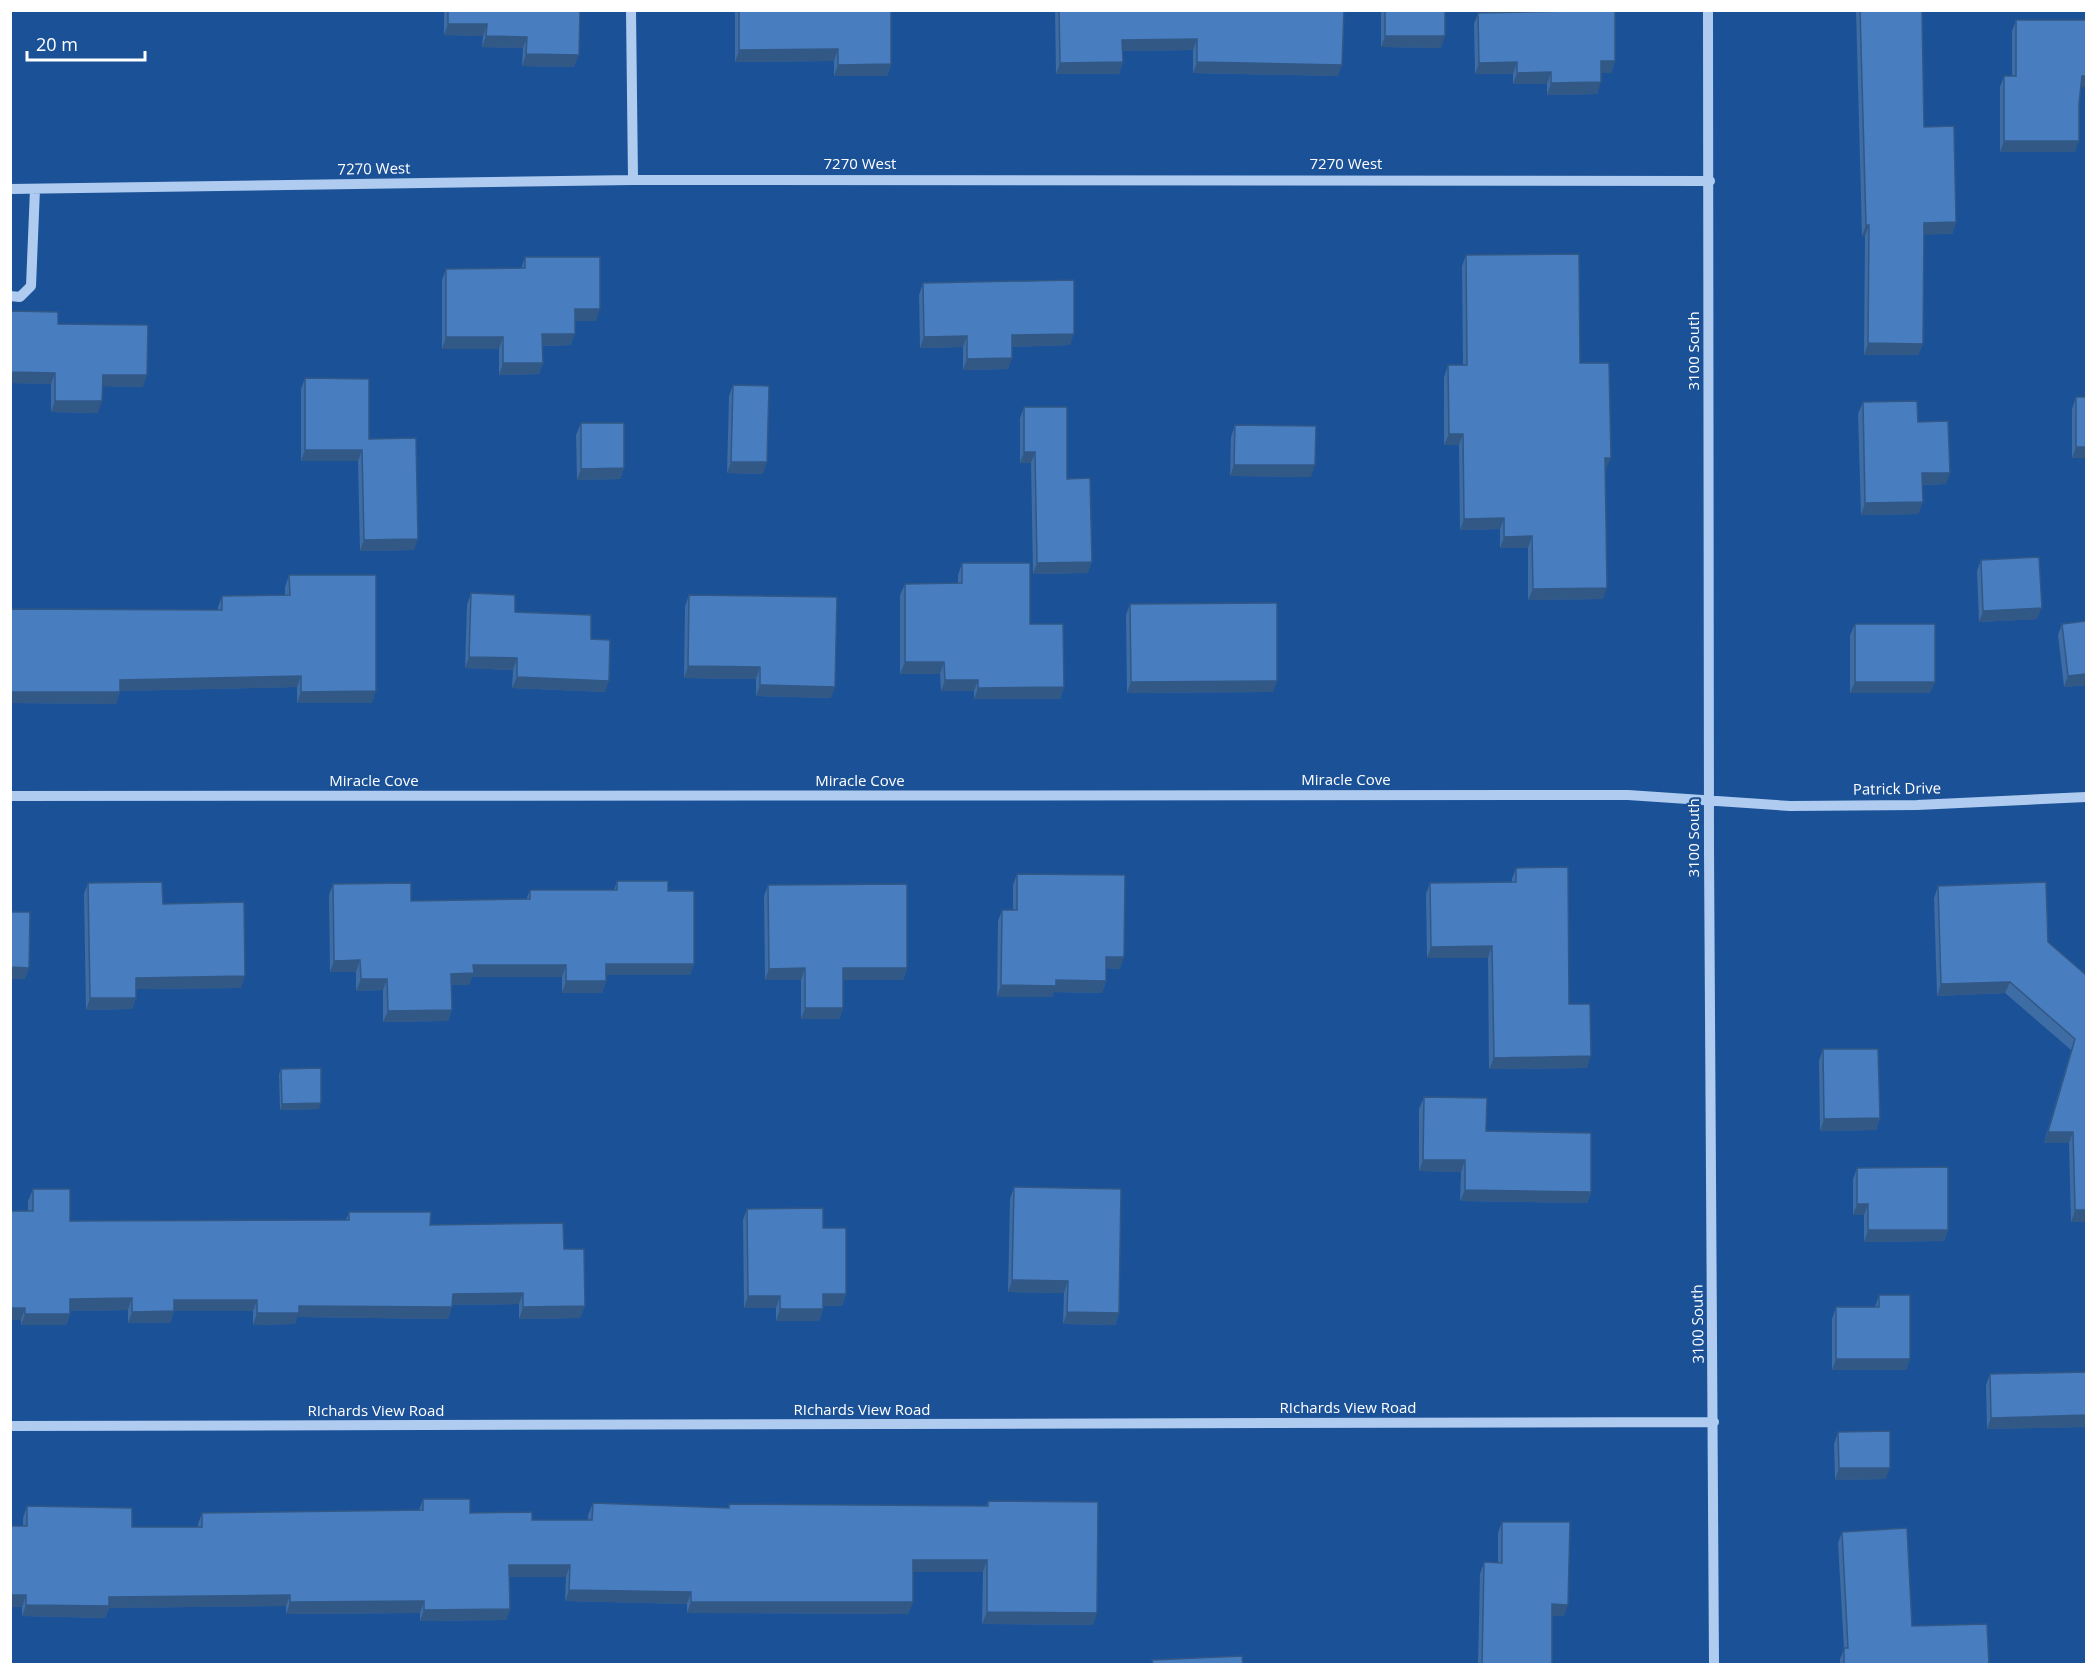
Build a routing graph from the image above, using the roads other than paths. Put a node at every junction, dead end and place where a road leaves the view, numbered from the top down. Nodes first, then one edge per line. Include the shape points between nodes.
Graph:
1 (631, 10) edge
2 (1708, 10) edge
3 (633, 180) junction
4 (1710, 181) junction
5 (10, 189) edge
6 (35, 189) junction
7 (10, 296) edge
8 (10, 796) edge
9 (2086, 797) edge
10 (1709, 800) junction
11 (1714, 1422) junction
12 (10, 1425) edge
13 (1714, 1665) edge

1 - 3 street
2 - 4 street, 3100 South
3 - 4 street, 7270 West
3 - 6 street, 7270 West
4 - 10 street, 3100 South
5 - 6 street, 7270 West
6 - 7 street via 31,286 20,297
8 - 10 street, Miracle Cove via 1628,795
9 - 10 street, Patrick Drive via 1790,806
10 - 11 street, 3100 South
11 - 12 street, RIchards View Road
11 - 13 street, 3100 South

